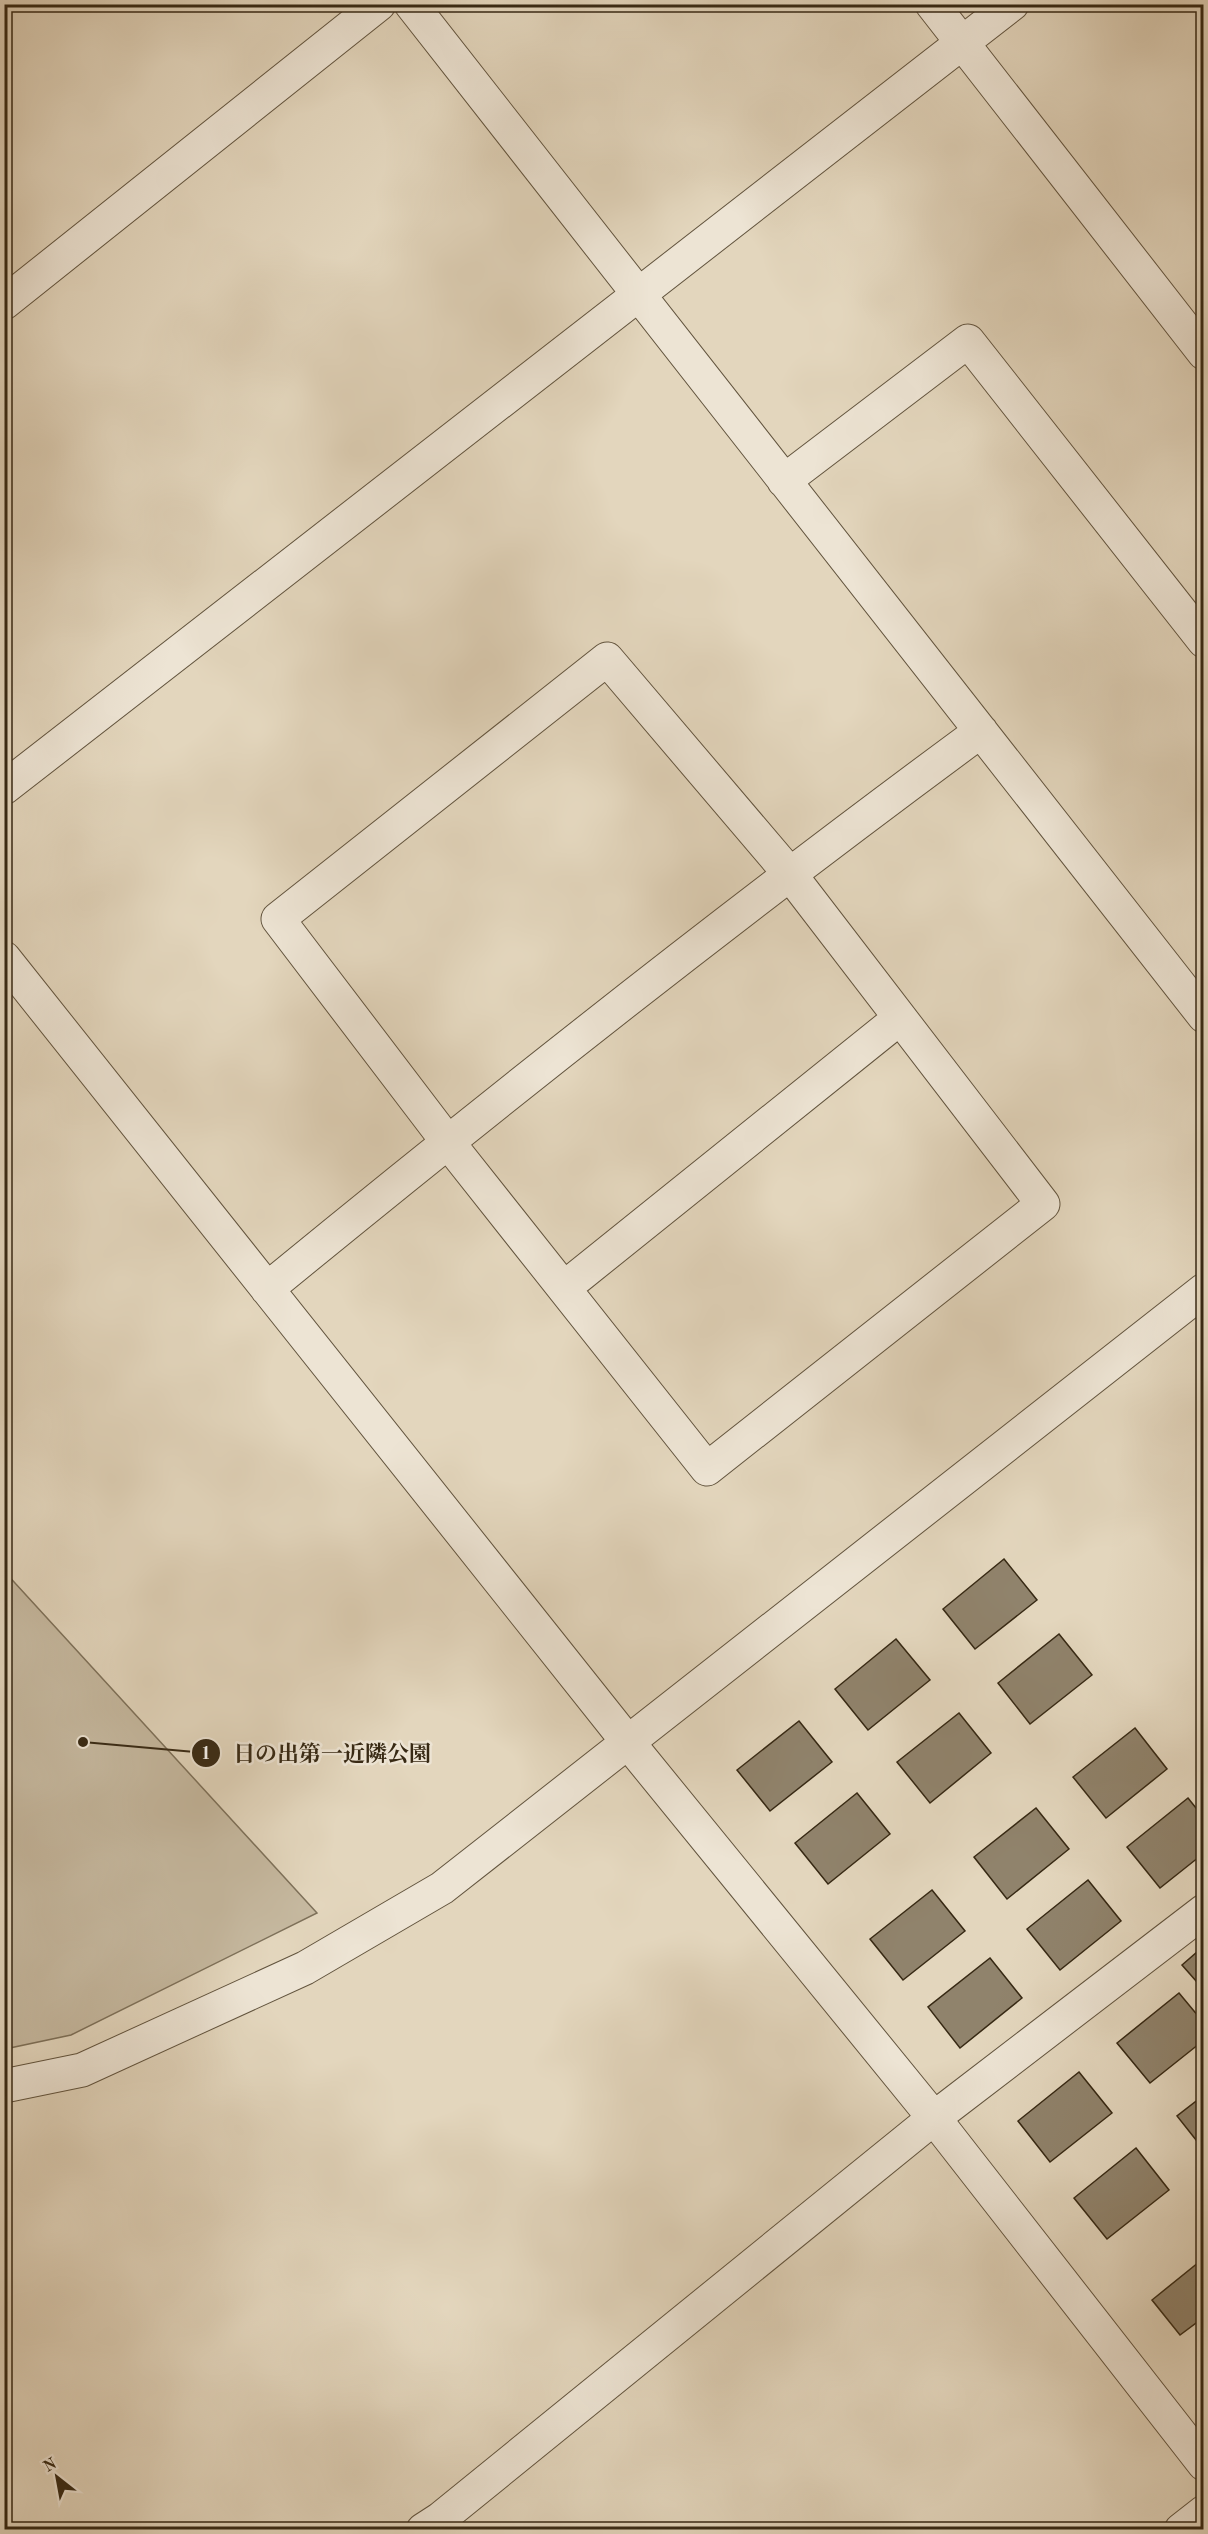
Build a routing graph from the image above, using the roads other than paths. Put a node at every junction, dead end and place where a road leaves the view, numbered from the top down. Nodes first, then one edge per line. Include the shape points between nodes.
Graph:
1 (379, 4) edge
2 (411, 4) edge
3 (932, 4) edge
4 (1012, 4) edge
5 (963, 45) junction
6 (638, 295) junction
7 (4, 303) edge
8 (1203, 353) edge
9 (784, 481) junction
10 (1203, 641) edge
11 (981, 731) junction
12 (4, 788) edge
13 (789, 873) junction
14 (4, 958) edge
15 (1203, 1016) edge
16 (900, 1018) junction
17 (447, 1141) junction
18 (564, 1288) junction
19 (267, 1289) junction
20 (1203, 1290) edge
21 (627, 1741) junction
22 (1203, 1911) edge
23 (4, 2086) edge
24 (934, 2118) junction
25 (1203, 2464) edge
26 (1203, 2512) edge
27 (423, 2529) edge
28 (1181, 2529) edge

1 - 7 street
2 - 6 street
3 - 5 street
4 - 5 street
5 - 6 street
5 - 8 street
6 - 9 street
6 - 12 street
9 - 10 street via 968,341
9 - 11 street
11 - 13 street
11 - 15 street
13 - 16 street
13 - 17 street
13 - 17 street via 607,658 278,919
14 - 19 street
16 - 18 street
16 - 18 street via 1043,1204 707,1469
17 - 18 street
17 - 19 street
19 - 21 street
20 - 21 street
21 - 23 street via 442,1888 305,1968 82,2070
21 - 24 street
22 - 24 street
24 - 25 street
24 - 27 street
26 - 28 street

